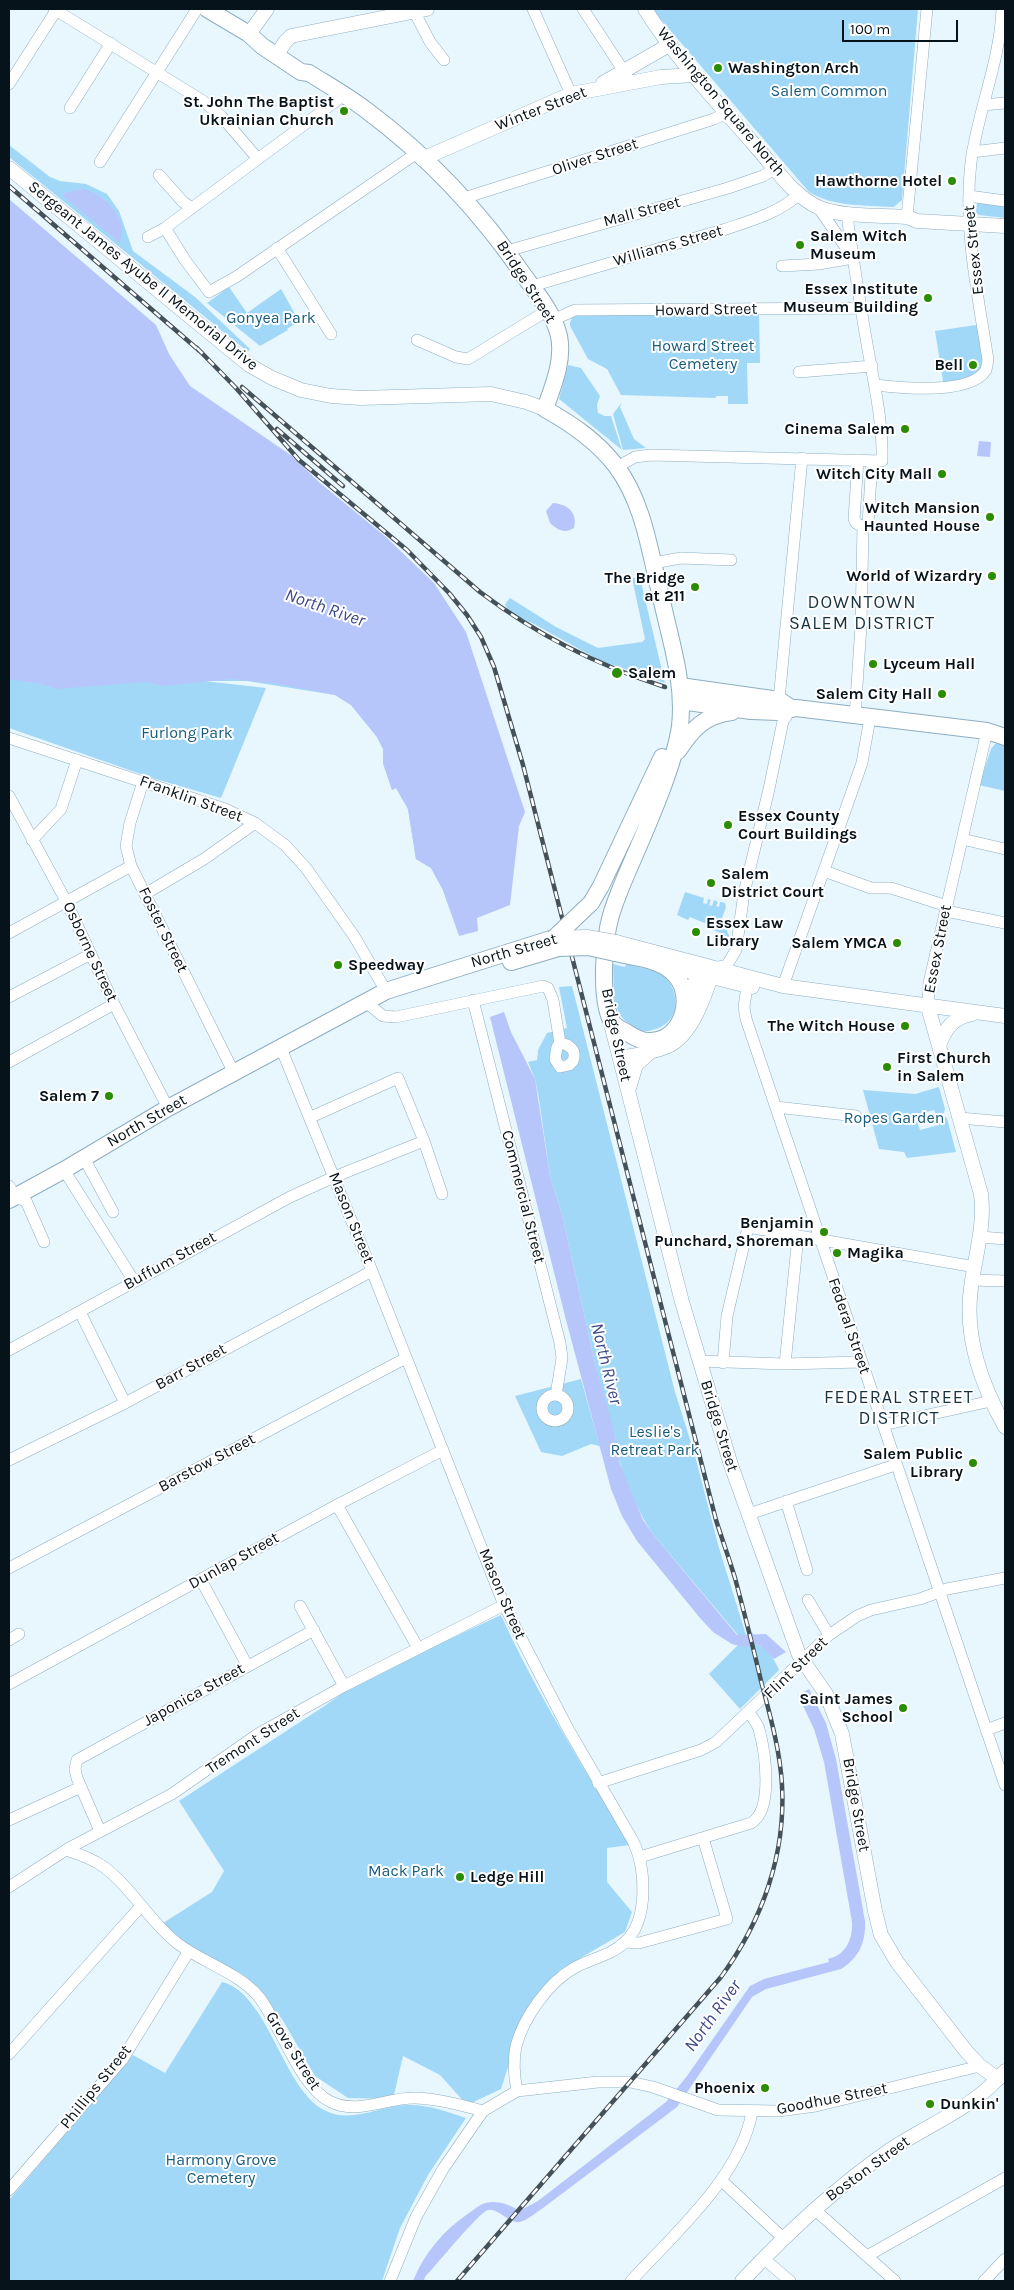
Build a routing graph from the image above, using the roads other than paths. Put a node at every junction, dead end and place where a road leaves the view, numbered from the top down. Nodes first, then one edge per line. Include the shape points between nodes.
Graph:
1 (56, 9) edge
2 (197, 9) edge
3 (207, 9) edge
4 (267, 9) edge
5 (533, 9) edge
6 (583, 9) edge
7 (645, 9) edge
8 (927, 9) edge
9 (418, 10) edge
10 (1003, 12) edge
11 (249, 34) junction
12 (110, 43) junction
13 (669, 45) junction
14 (278, 52) junction
15 (444, 60) dead end
16 (1000, 64) edge
17 (157, 72) junction
18 (694, 75) junction
19 (627, 76) junction
20 (9, 84) edge
21 (571, 94) junction
22 (344, 95) junction
23 (1005, 103) edge
24 (983, 105) junction
25 (70, 108) dead end
26 (726, 112) junction
27 (1005, 148) edge
28 (972, 152) junction
29 (420, 156) junction
30 (258, 159) junction
31 (100, 162) dead end
32 (9, 168) edge
33 (776, 168) junction
34 (159, 175) dead end
35 (799, 194) junction
36 (969, 196) junction
37 (464, 198) junction
38 (1005, 201) edge
39 (818, 207) junction
40 (192, 208) junction
41 (848, 213) junction
42 (906, 217) junction
43 (969, 223) junction
44 (1005, 226) edge
45 (165, 228) junction
46 (148, 237) dead end
47 (277, 248) junction
48 (507, 251) junction
49 (853, 258) junction
50 (782, 266) dead end
51 (532, 286) junction
52 (861, 308) junction
53 (550, 315) junction
54 (331, 334) dead end
55 (417, 340) dead end
56 (872, 366) junction
57 (799, 372) dead end
58 (876, 385) junction
59 (545, 409) junction
60 (802, 458) junction
61 (858, 460) junction
62 (877, 461) junction
63 (617, 467) junction
64 (863, 527) junction
65 (731, 560) dead end
66 (652, 563) junction
67 (681, 694) junction
68 (785, 704) junction
69 (750, 711) junction
70 (862, 717) junction
71 (680, 719) junction
72 (1005, 728) edge
73 (987, 731) junction
74 (1005, 737) edge
75 (9, 738) edge
76 (77, 760) junction
77 (666, 773) junction
78 (143, 782) junction
79 (9, 796) edge
80 (255, 823) junction
81 (962, 839) junction
82 (32, 840) junction
83 (1005, 849) edge
84 (131, 866) junction
85 (824, 871) junction
86 (145, 894) junction
87 (66, 901) junction
88 (946, 909) junction
89 (1005, 923) edge
90 (9, 933) edge
91 (556, 943) junction
92 (615, 947) junction
93 (91, 954) junction
94 (661, 964) junction
95 (706, 971) junction
96 (747, 982) junction
97 (783, 986) junction
98 (389, 995) junction
99 (9, 997) edge
100 (474, 1000) junction
101 (367, 1003) junction
102 (114, 1004) junction
103 (928, 1007) junction
104 (685, 1011) junction
105 (979, 1013) junction
106 (1005, 1016) edge
107 (610, 1020) junction
108 (560, 1042) dead end
109 (650, 1046) junction
110 (938, 1046) junction
111 (281, 1048) junction
112 (618, 1053) junction
113 (9, 1062) edge
114 (234, 1073) junction
115 (628, 1091) junction
116 (776, 1107) junction
117 (168, 1108) junction
118 (856, 1116) dead end
119 (311, 1117) junction
120 (960, 1118) junction
121 (1005, 1122) edge
122 (424, 1141) junction
123 (84, 1158) junction
124 (64, 1170) junction
125 (334, 1177) junction
126 (442, 1194) dead end
127 (11, 1195) edge
128 (114, 1212) dead end
129 (798, 1236) junction
130 (981, 1237) junction
131 (1005, 1239) edge
132 (820, 1240) junction
133 (44, 1242) dead end
134 (372, 1271) junction
135 (973, 1273) junction
136 (134, 1281) junction
137 (1005, 1281) edge
138 (80, 1312) junction
139 (9, 1350) edge
140 (406, 1358) junction
141 (699, 1361) junction
142 (861, 1362) junction
143 (723, 1363) junction
144 (785, 1364) junction
145 (556, 1395) dead end
146 (991, 1401) junction
147 (125, 1403) junction
148 (883, 1425) junction
149 (1005, 1427) edge
150 (443, 1450) junction
151 (9, 1460) edge
152 (895, 1465) junction
153 (786, 1502) junction
154 (337, 1505) junction
155 (749, 1514) junction
156 (9, 1568) edge
157 (807, 1570) dead end
158 (1005, 1578) edge
159 (200, 1580) junction
160 (939, 1592) junction
161 (808, 1600) dead end
162 (504, 1605) junction
163 (300, 1606) dead end
164 (314, 1630) junction
165 (19, 1634) dead end
166 (829, 1635) junction
167 (9, 1640) edge
168 (418, 1648) junction
169 (803, 1660) junction
170 (247, 1665) junction
171 (9, 1674) edge
172 (27, 1674) junction
173 (9, 1684) edge
174 (344, 1686) junction
175 (749, 1712) junction
176 (1005, 1723) edge
177 (986, 1730) junction
178 (598, 1783) junction
179 (1005, 1785) edge
180 (81, 1787) junction
181 (9, 1820) edge
182 (100, 1831) junction
183 (703, 1838) junction
184 (66, 1850) junction
185 (640, 1857) junction
186 (9, 1887) edge
187 (141, 1906) junction
188 (625, 1942) junction
189 (189, 1951) junction
190 (9, 2054) edge
191 (980, 2066) junction
192 (1003, 2078) edge
193 (517, 2091) junction
194 (483, 2111) junction
195 (752, 2112) junction
196 (721, 2180) junction
197 (1004, 2183) edge
198 (9, 2190) edge
199 (814, 2209) junction
200 (783, 2238) junction
201 (866, 2256) junction
202 (763, 2258) junction
203 (1005, 2259) edge
204 (390, 2281) edge
205 (632, 2281) edge
206 (742, 2281) edge
207 (790, 2281) edge
208 (895, 2281) edge
209 (984, 2281) edge

1 - 12 street
1 - 20 street
2 - 17 street
3 - 11 highway, Bridge Street
4 - 11 main road
5 - 21 street
6 - 19 street
7 - 13 main road, Washington Square North
8 - 42 street
9 - 14 main road via 291,36
9 - 15 street via 430,42
10 - 16 street, Essex Street
11 - 14 highway, Bridge Street via 262,46
12 - 17 street
12 - 25 street
13 - 18 main road, Washington Square North
13 - 19 main road
14 - 22 highway, Bridge Street via 301,72 309,73
16 - 24 street, Essex Street
17 - 30 street via 212,108
17 - 31 street
18 - 19 main road, Winter Street
18 - 26 main road, Washington Square North
19 - 21 main road, Winter Street
21 - 29 main road, Winter Street
22 - 29 highway, Bridge Street via 367,110
22 - 30 street
23 - 24 street
24 - 28 street, Essex Street
26 - 33 main road, Washington Square North
26 - 37 street, Oliver Street via 714,119
27 - 28 street
28 - 36 street, Essex Street
29 - 37 highway, Bridge Street
29 - 47 street
30 - 40 street
32 - 59 main road, Sergeant James Ayube II Memorial Drive via 249,365 272,378 301,390 331,396 492,394
33 - 35 main road, Washington Square North
33 - 48 street, Mall Street via 735,186
34 - 40 street
35 - 39 main road, Washington Square North
35 - 51 street, Williams Street via 793,200 726,230
36 - 38 street
36 - 43 street, Essex Street
37 - 48 highway, Bridge Street
39 - 41 main road
39 - 49 street
40 - 45 street
41 - 42 main road
41 - 49 street
42 - 43 main road via 918,214 943,216
43 - 44 main road
43 - 58 street, Essex Street via 988,360 984,374 975,380 939,388
45 - 46 street
45 - 47 street via 209,292
47 - 54 street
48 - 51 highway, Bridge Street
49 - 50 street
49 - 52 street
51 - 53 highway, Bridge Street
52 - 53 street, Howard Street via 575,310
52 - 56 street
53 - 55 street, Howard Street via 468,359
53 - 59 highway, Bridge Street via 559,337 559,362
56 - 57 street
56 - 58 street
58 - 62 street via 883,436
59 - 63 highway, Bridge Street via 587,436
60 - 61 street
60 - 63 street via 651,455 635,457
60 - 68 street
61 - 62 street
61 - 64 street via 854,519
62 - 64 street via 868,524
63 - 66 highway, Bridge Street via 638,509
64 - 70 street
65 - 66 street via 680,558
66 - 67 highway, Bridge Street
67 - 68 highway
67 - 69 highway
67 - 71 highway, Bridge Street
68 - 69 highway via 778,712
68 - 70 highway
68 - 95 street via 744,893 736,950 727,965
69 - 77 highway via 725,713 702,721 683,743
70 - 73 highway
70 - 85 street via 862,763
71 - 77 highway, Bridge Street
71 - 91 highway, bridge via 601,886 591,903
72 - 73 highway
73 - 74 highway
73 - 81 street, Essex Street
75 - 76 street, Franklin Street
76 - 78 street, Franklin Street
76 - 82 street via 61,809
77 - 107 highway, Bridge Street via 609,924 604,972
78 - 80 street, Franklin Street via 225,808
78 - 84 street, Foster Street via 126,846
79 - 82 street, Osborne Street
80 - 86 street via 204,859
80 - 98 street, Franklin Street via 285,845 306,868 354,936
81 - 83 street
81 - 88 street, Essex Street
82 - 87 street, Osborne Street
84 - 86 street, Foster Street
84 - 87 street
85 - 88 street via 871,888 891,888
85 - 97 street
86 - 114 street, Foster Street
87 - 90 street
87 - 93 street, Osborne Street
88 - 89 street
88 - 103 street, Essex Street via 929,983
91 - 92 highway, North Street, bridge
91 - 98 highway, North Street
92 - 94 highway, North Street
92 - 95 main road, North Street
93 - 99 street
93 - 102 street, Osborne Street
94 - 95 main road, North Street
94 - 104 highway via 671,970 680,982
95 - 96 main road, North Street
95 - 104 main road
95 - 109 main road via 696,1012 680,1038 670,1045
96 - 97 main road, North Street
96 - 116 street, Federal Street via 746,1019
97 - 103 main road, North Street
98 - 101 highway, North Street
100 - 101 street via 389,1017 378,1013
100 - 108 street via 537,986 548,988 554,1000
100 - 145 street, Commercial Street via 560,1343 562,1358
101 - 111 highway, North Street
102 - 113 street
102 - 117 street, Osborne Street
103 - 105 main road, North Street
103 - 110 main road, Essex Street
104 - 109 highway via 675,1029
105 - 106 main road, North Street
105 - 110 main road via 957,1018 948,1026
107 - 109 highway
107 - 112 main road, Bridge Street
109 - 112 main road
109 - 115 main road via 636,1065
110 - 120 main road, Essex Street
111 - 114 highway, North Street
111 - 119 street, Mason Street
112 - 115 main road, Bridge Street
114 - 117 highway, North Street
115 - 141 main road, Bridge Street
116 - 118 street
116 - 132 street, Federal Street
117 - 123 highway, North Street
119 - 122 street via 398,1078
119 - 125 street, Mason Street
120 - 121 street
120 - 130 main road, Essex Street via 981,1194
122 - 125 street, Buffum Street
122 - 126 street
123 - 124 highway, North Street
123 - 128 street
124 - 127 highway, North Street
124 - 136 street
125 - 134 street, Mason Street
125 - 136 street, Buffum Street via 290,1196
127 - 133 street via 26,1201
129 - 132 street
129 - 143 street via 748,1227 727,1316
129 - 144 street
130 - 131 street
130 - 135 main road, Essex Street
132 - 135 street
132 - 142 street, Federal Street
134 - 140 street, Mason Street
134 - 147 street, Barr Street
135 - 137 street
135 - 146 main road, Essex Street via 969,1304 974,1352
136 - 138 street, Buffum Street
138 - 139 street, Buffum Street
138 - 147 street
140 - 150 street, Mason Street
140 - 156 street, Barstow Street
141 - 143 street
141 - 155 main road, Bridge Street via 728,1458
142 - 144 street
142 - 148 street, Federal Street
143 - 144 street
146 - 148 street
146 - 149 main road, Essex Street
147 - 151 street, Barr Street
148 - 152 street, Federal Street
150 - 154 street, Dunlap Street
150 - 162 street, Mason Street
152 - 153 street
152 - 160 street, Federal Street
153 - 155 street
153 - 157 street
154 - 159 street, Dunlap Street
154 - 168 street
155 - 169 main road, Bridge Street
158 - 160 street, Flint Street
159 - 170 street
159 - 172 street, Dunlap Street
160 - 166 street, Flint Street via 864,1612
160 - 177 street, Federal Street
161 - 166 street
162 - 168 street, Tremont Street
162 - 178 street, Mason Street
163 - 164 street
164 - 170 street, Japonica Street
164 - 174 street
165 - 167 street
166 - 169 street, Flint Street
168 - 174 street, Tremont Street
169 - 175 street, Flint Street
169 - 191 main road, Bridge Street via 826,1694 842,1734 882,1935 900,1966
170 - 180 street, Japonica Street via 75,1762 76,1778
171 - 172 street, Dunlap Street
172 - 173 street, Dunlap Street
174 - 182 street, Tremont Street via 258,1734 172,1794
175 - 178 street, Flint Street via 708,1747
175 - 183 street via 759,1729 765,1762 762,1812 751,1824
176 - 177 street
177 - 179 street, Federal Street
178 - 185 street, Mason Street
180 - 181 street
180 - 182 street
182 - 184 street, Tremont Street
183 - 185 street
183 - 188 street via 727,1919 639,1943
184 - 186 street, Tremont Street
184 - 187 street, Grove Street via 105,1868
185 - 188 street, Mason Street via 643,1888 640,1911
187 - 189 street, Grove Street via 172,1939
187 - 190 street
188 - 193 street via 568,1972 555,1982 539,2003 516,2046 514,2075
189 - 194 street, Grove Street via 228,1973 254,1993 314,2088 330,2102 360,2107 416,2098
189 - 198 street, Phillips Street via 122,2060
191 - 192 main road, Bridge Street
191 - 195 street, Goodhue Street via 816,2106
192 - 199 main road, Boston Street via 969,2104 889,2151
193 - 194 street
193 - 195 street, Goodhue Street via 620,2081 641,2084 718,2110
194 - 204 street via 421,2208
195 - 196 street via 742,2148
196 - 200 street
196 - 205 street
197 - 201 street
199 - 200 main road, Boston Street
199 - 201 street
200 - 202 main road, Boston Street
201 - 208 street
202 - 206 main road, Boston Street
202 - 207 street
203 - 209 street

